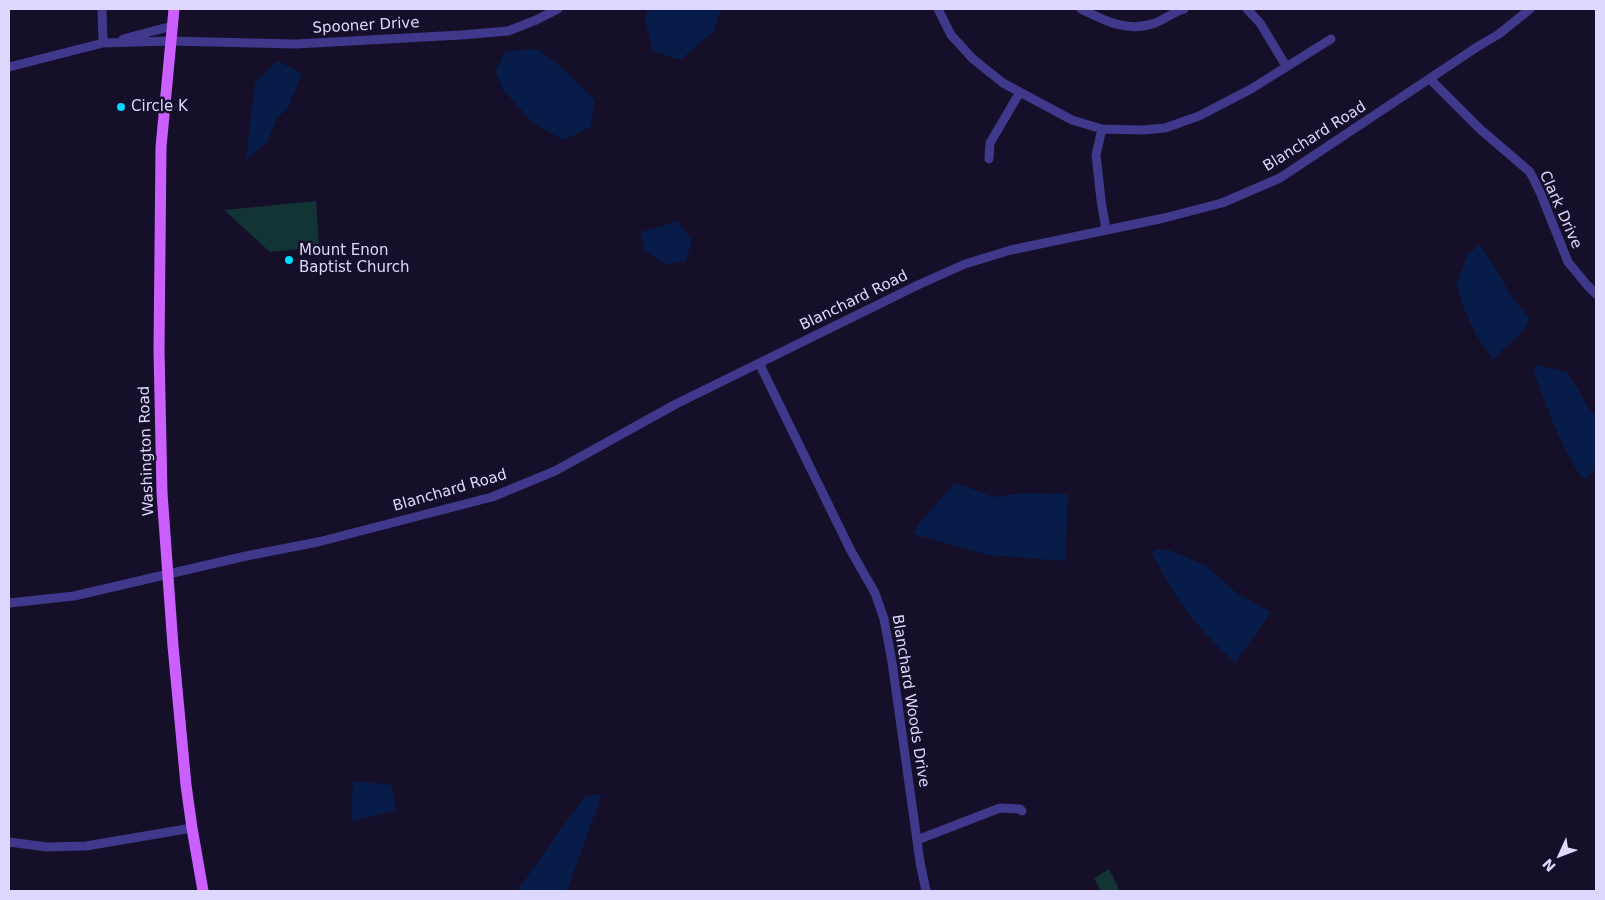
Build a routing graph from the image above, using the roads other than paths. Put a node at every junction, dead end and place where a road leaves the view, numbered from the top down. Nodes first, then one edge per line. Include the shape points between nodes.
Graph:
1 (102, 9) edge
2 (174, 9) edge
3 (558, 9) edge
4 (938, 9) edge
5 (1081, 9) edge
6 (1184, 9) edge
7 (1247, 9) edge
8 (1530, 9) edge
9 (172, 26) junction
10 (1331, 39) dead end
11 (170, 41) junction
12 (103, 43) junction
13 (1286, 66) junction
14 (9, 67) edge
15 (1430, 79) junction
16 (1020, 92) junction
17 (1102, 129) junction
18 (989, 159) dead end
19 (1106, 230) junction
20 (1596, 294) edge
21 (759, 363) junction
22 (167, 574) junction
23 (9, 603) edge
24 (1022, 811) dead end
25 (192, 828) junction
26 (917, 840) junction
27 (9, 842) edge
28 (202, 891) edge
29 (926, 891) edge

1 - 12 street
2 - 9 main road, Washington Road
3 - 11 street, Spooner Drive via 508,30 461,35 296,44
4 - 16 street via 951,35 973,59
5 - 6 street via 1117,25 1133,28 1155,23
7 - 13 street via 1260,23
8 - 15 street, Blanchard Road via 1499,34
9 - 11 main road, Washington Road
9 - 12 street
10 - 13 street
11 - 12 street, Spooner Drive
11 - 22 main road, Washington Road via 161,147 159,350
12 - 14 street
13 - 17 street via 1251,89 1199,116 1165,128
15 - 19 street, Blanchard Road via 1280,178 1222,203
15 - 20 street, Clark Drive via 1480,129 1530,172 1568,262
16 - 17 street via 1072,120
16 - 18 street via 990,143
17 - 19 street via 1096,155
19 - 21 street, Blanchard Road via 1011,250 965,264
21 - 22 street, Blanchard Road via 668,408 555,471 492,496 318,542
21 - 26 street, Blanchard Woods Drive via 851,551 875,593 884,619
22 - 23 street, Blanchard Road via 74,596
22 - 25 main road, Washington Road
24 - 26 street via 1000,808
25 - 27 street via 86,846 47,847
25 - 28 main road, Washington Road
26 - 29 street, Blanchard Woods Drive

